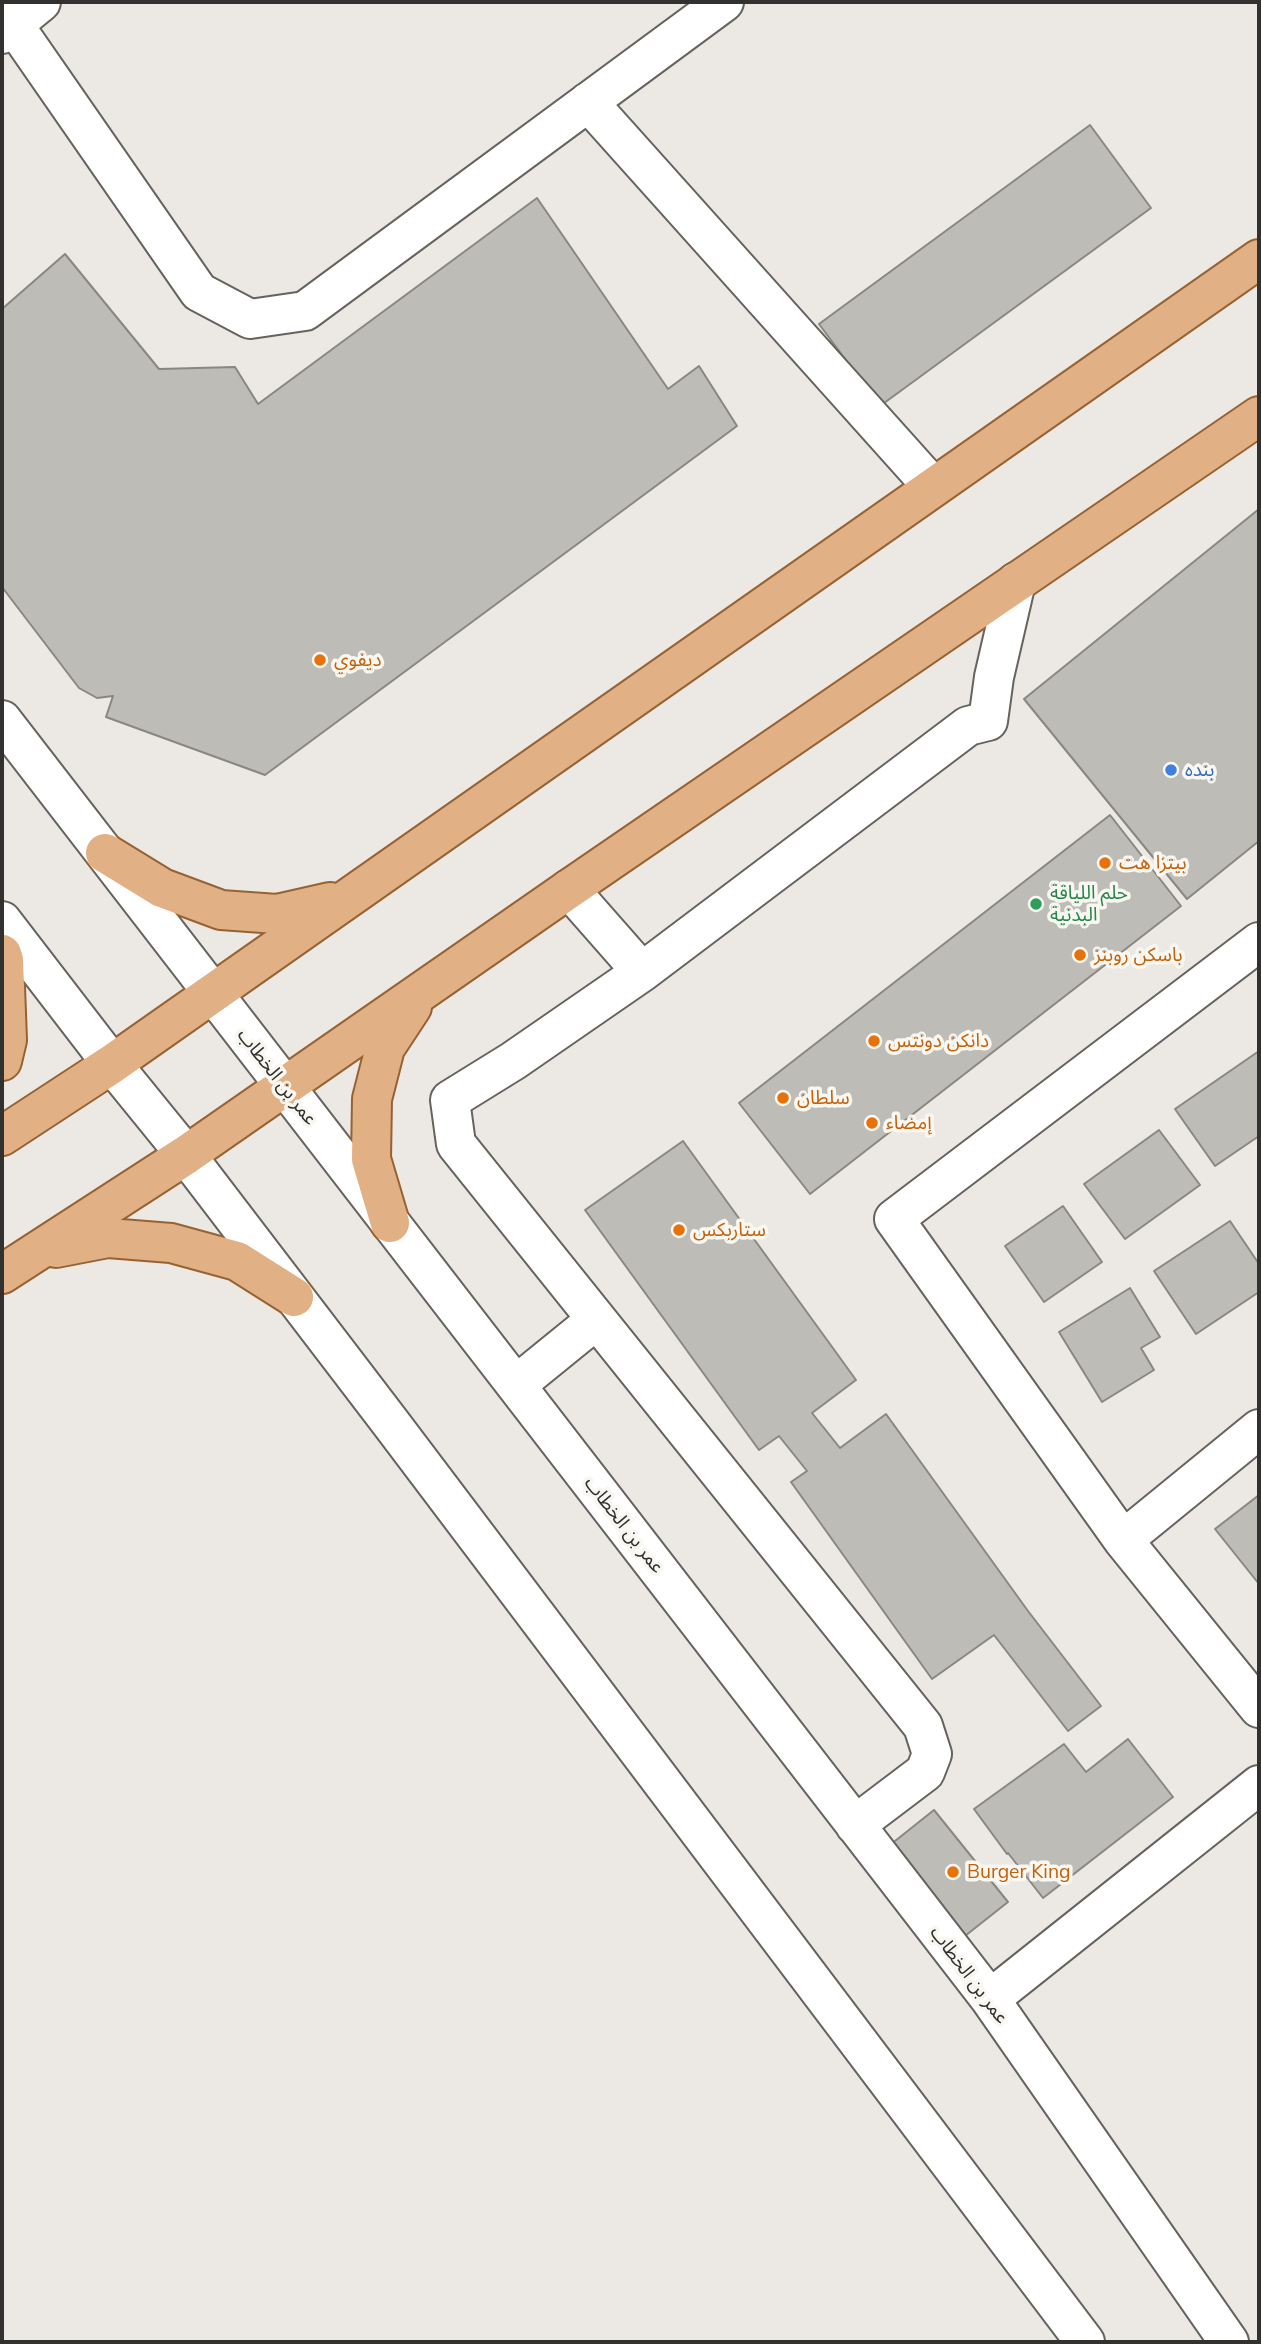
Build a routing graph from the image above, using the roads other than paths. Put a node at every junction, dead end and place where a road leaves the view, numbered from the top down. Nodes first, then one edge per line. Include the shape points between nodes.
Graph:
1 (724, 2) edge
2 (15, 17) edge
3 (588, 102) junction
4 (1259, 259) edge
5 (1259, 415) edge
6 (933, 487) junction
7 (1016, 582) junction
8 (2, 720) edge
9 (105, 853) junction
10 (569, 889) junction
11 (346, 899) junction
12 (2, 921) edge
13 (1259, 942) edge
14 (2, 954) edge
15 (642, 972) junction
16 (421, 992) junction
17 (212, 993) junction
18 (2, 1061) edge
19 (112, 1065) junction
20 (285, 1087) junction
21 (2, 1136) edge
22 (186, 1155) junction
23 (390, 1223) junction
24 (37, 1251) junction
25 (2, 1274) edge
26 (294, 1297) junction
27 (596, 1320) junction
28 (516, 1385) junction
29 (1259, 1429) edge
30 (1123, 1540) junction
31 (1259, 1708) edge
32 (1259, 1785) edge
33 (855, 1825) junction
34 (990, 1999) junction
35 (1085, 2342) edge
36 (1229, 2342) edge

1 - 3 street
2 - 3 street via 199,292 250,318 305,311
3 - 6 street
4 - 6 main road
5 - 7 main road
6 - 11 main road
7 - 10 main road
7 - 15 street via 988,721 968,726
8 - 9 street, عمر بن الخطاب
9 - 11 main road via 162,888 221,910 277,914
9 - 17 street, عمر بن الخطاب
10 - 15 street
10 - 16 main road
11 - 17 main road
12 - 19 street
13 - 30 street via 894,1219
14 - 18 main road via 7,1040
15 - 27 street via 450,1100 456,1144
16 - 20 main road
16 - 23 main road via 385,1048 372,1099 372,1159
17 - 19 main road
17 - 20 street, عمر بن الخطاب
19 - 21 main road
19 - 22 street
20 - 22 main road
20 - 23 street, عمر بن الخطاب
22 - 24 main road
22 - 26 street
23 - 28 street, عمر بن الخطاب
24 - 25 main road
24 - 26 main road via 108,1238 171,1243 237,1261
26 - 35 street
27 - 28 street
27 - 33 street via 923,1726 932,1754 925,1772
28 - 33 street, عمر بن الخطاب
29 - 30 street
30 - 31 street
32 - 34 street
33 - 34 street, عمر بن الخطاب
34 - 36 street, عمر بن الخطاب

